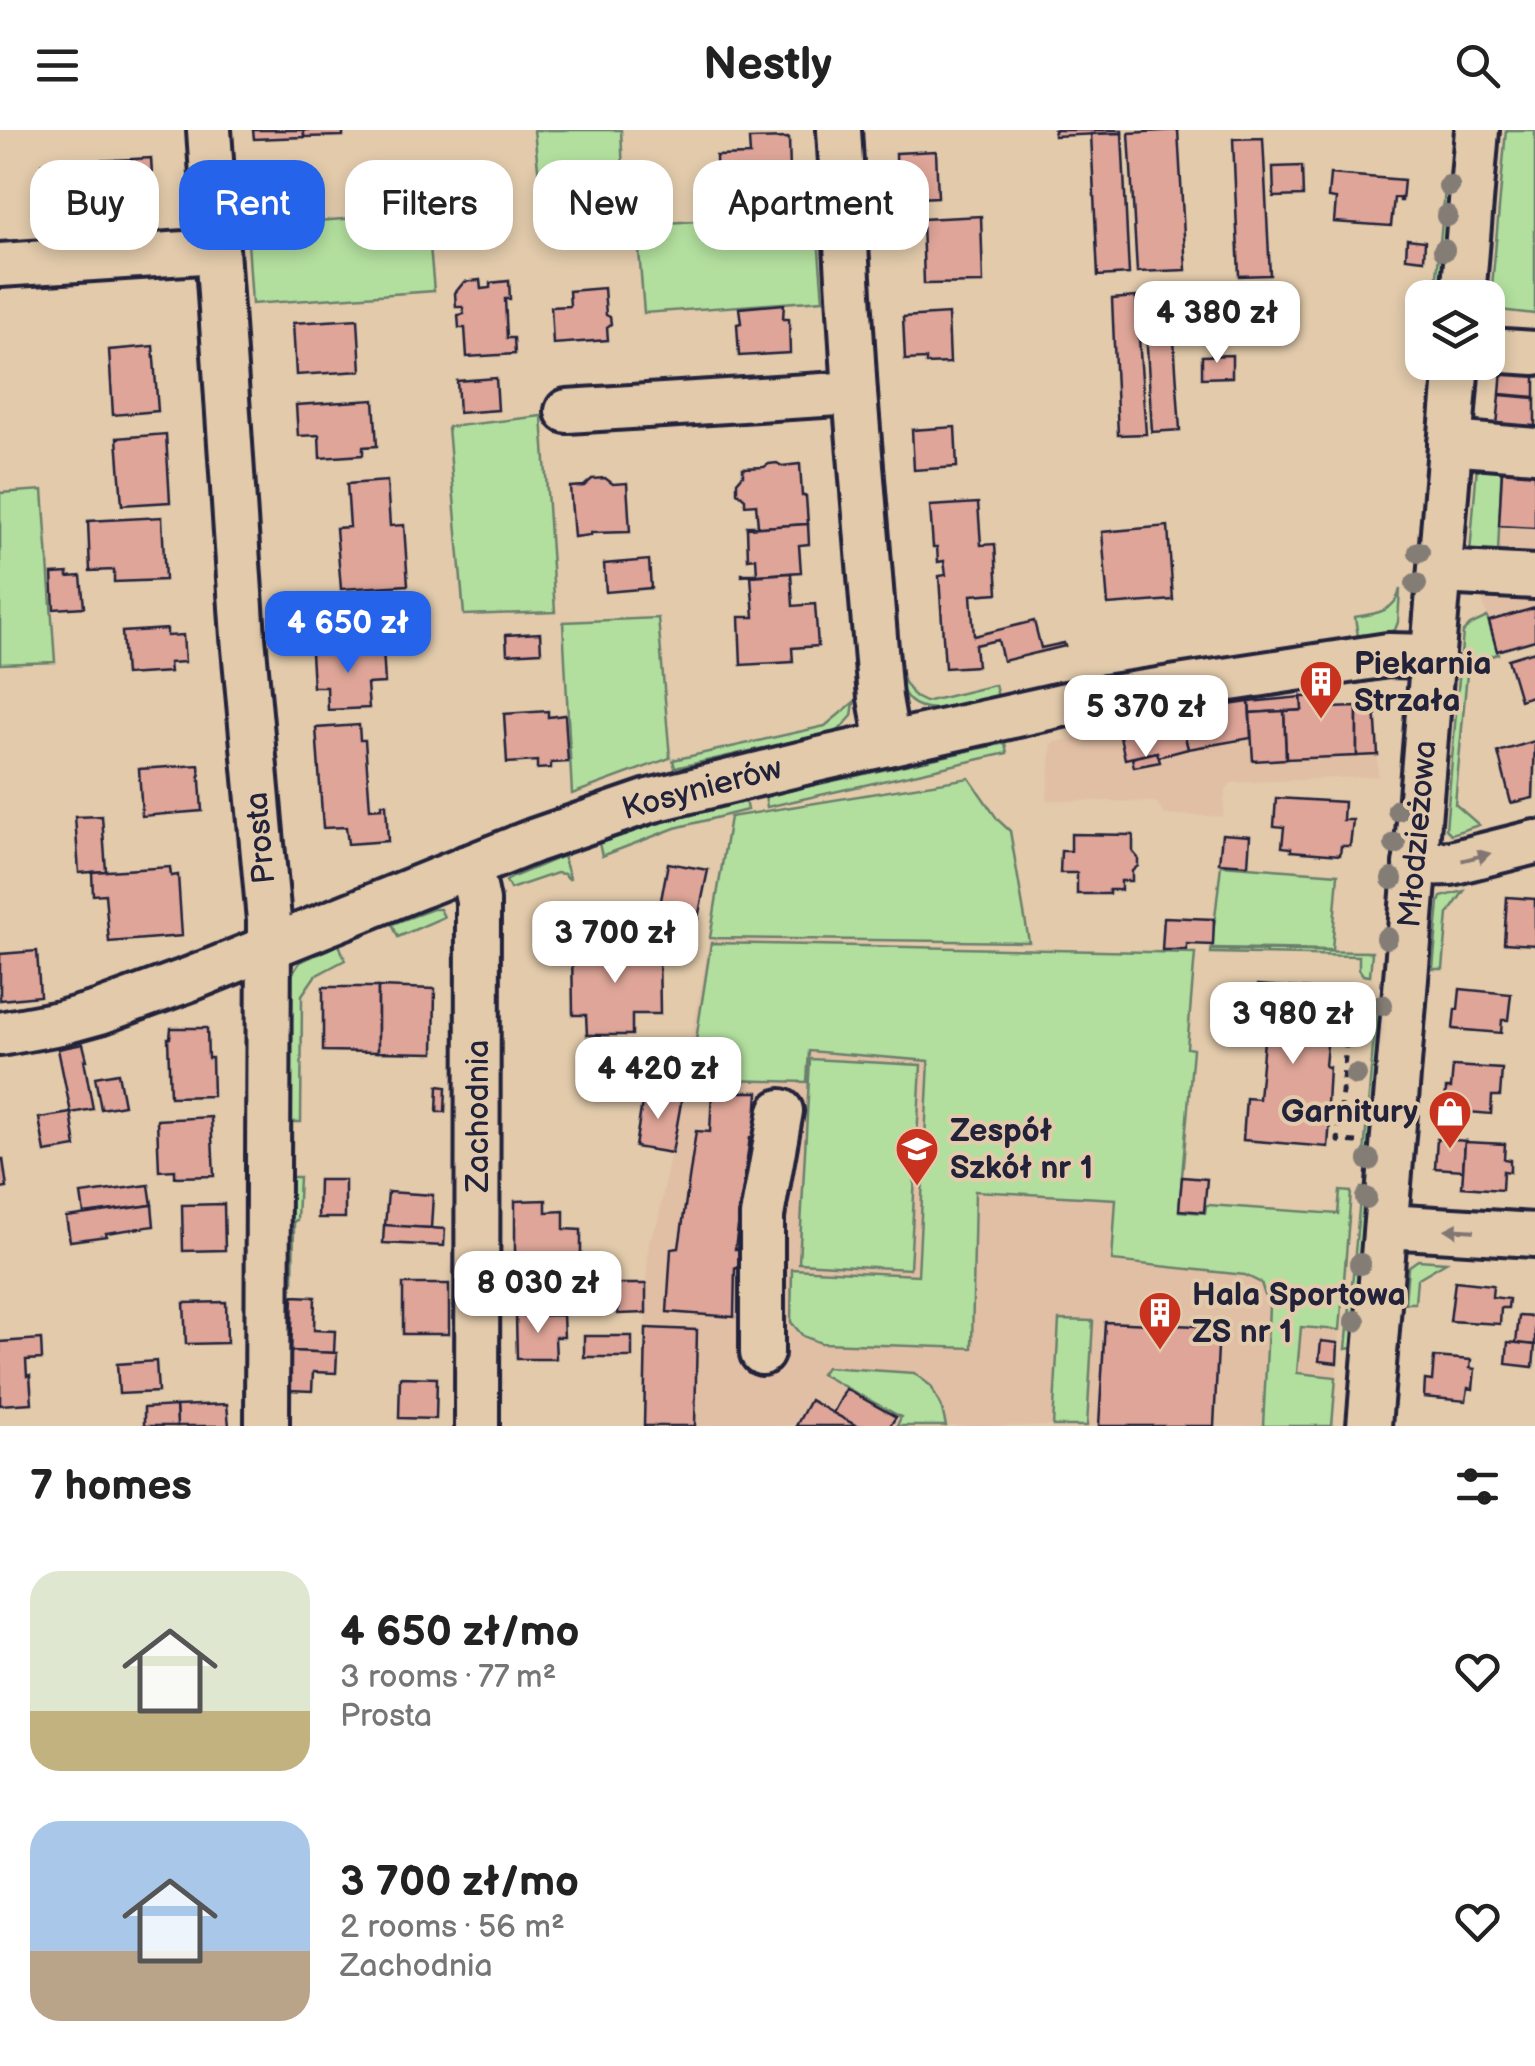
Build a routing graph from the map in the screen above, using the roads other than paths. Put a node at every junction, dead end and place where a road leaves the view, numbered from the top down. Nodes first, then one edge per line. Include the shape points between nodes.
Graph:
1 (210, 130) edge
2 (839, 130) edge
3 (1476, 130) edge
4 (212, 160) edge
5 (216, 250) joint
6 (0, 265) edge
7 (1464, 280) edge
8 (1505, 351) edge
9 (1535, 353) edge
10 (1455, 380) edge
11 (855, 393) junction
12 (567, 410) dead end
13 (1450, 443) junction
14 (1535, 450) edge
15 (1440, 572) junction
16 (1535, 577) edge
17 (1434, 656) junction
18 (888, 744) junction
19 (1535, 842) edge
20 (1415, 864) junction
21 (467, 867) junction
22 (268, 948) junction
23 (0, 1034) edge
24 (781, 1111) dead end
25 (1386, 1226) junction
26 (1535, 1235) edge
27 (762, 1352) dead end
28 (268, 1426) edge
29 (477, 1426) edge
30 (1369, 1426) edge

1 - 4 street, Prosta
2 - 11 street
3 - 7 street
5 - 6 street
5 - 22 street, Prosta
8 - 9 street
10 - 13 street, Młodzieżowa
11 - 12 street
11 - 18 street
13 - 14 street
13 - 15 street, Młodzieżowa
15 - 16 street
15 - 17 street, Młodzieżowa
17 - 18 street, Kosynierów via 1388,656 1155,689
17 - 20 street, Młodzieżowa
18 - 21 street, Kosynierów via 648,801
20 -> 19 street via 1451,863
20 - 25 street, Młodzieżowa
21 - 22 street, Kosynierów
21 - 29 street, Zachodnia via 478,901
22 - 23 street, Kosynierów via 100,1012
22 - 28 street, Prosta
24 - 27 street via 762,1216
26 -> 25 street
25 - 30 street, Młodzieżowa

